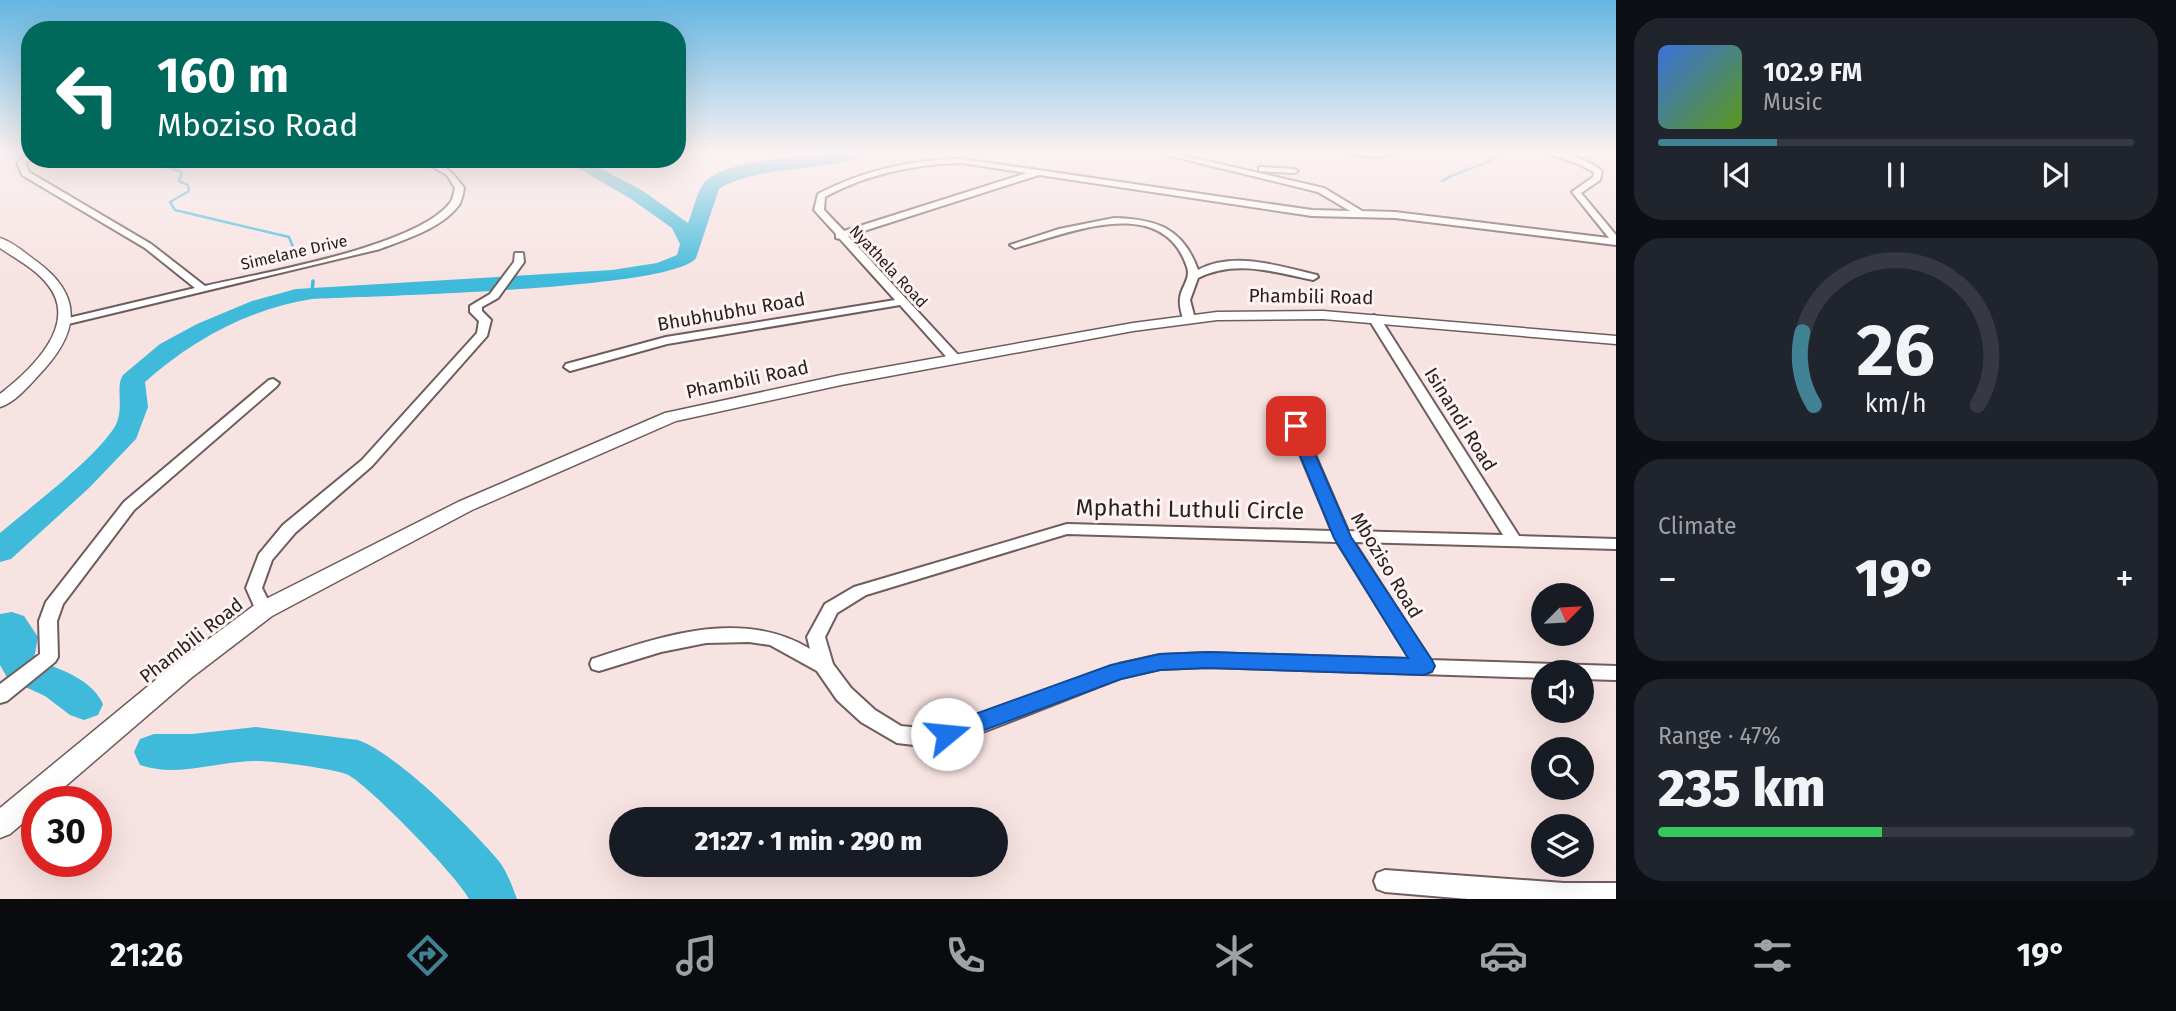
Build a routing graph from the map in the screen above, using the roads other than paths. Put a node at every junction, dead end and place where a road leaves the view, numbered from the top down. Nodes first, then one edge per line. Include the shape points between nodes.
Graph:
1 (60, 194) edge
2 (458, 194) edge
3 (826, 194) edge
4 (969, 194) edge
5 (1182, 194) edge
6 (1328, 194) edge
7 (1578, 194) edge
8 (1359, 213) junction
9 (839, 236) junction
10 (0, 242) edge
11 (1616, 242) edge
12 (1015, 244) dead end
13 (518, 260) dead end
14 (1194, 276) junction
15 (1313, 277) dead end
16 (204, 290) junction
17 (900, 302) junction
18 (1374, 318) junction
19 (1189, 319) junction
20 (64, 322) junction
21 (1616, 340) edge
22 (955, 359) junction
23 (570, 367) dead end
24 (273, 383) dead end
25 (0, 402) edge
26 (1286, 404) dead end
27 (1343, 538) junction
28 (1514, 540) junction
29 (1616, 544) edge
30 (264, 610) junction
31 (599, 664) dead end
32 (824, 666) junction
33 (1424, 666) junction
34 (1616, 673) edge
35 (0, 695) edge
36 (0, 825) edge
37 (1385, 881) dead end
38 (1616, 895) edge

1 - 16 street via 148,246
2 - 16 street, Simelane Drive via 454,205 430,224 399,240
3 - 9 street, Nyathela Road via 817,203 818,209
4 - 9 street
5 - 8 street, Nyathela Road via 1312,213
6 - 8 street
7 - 11 street
8 - 11 street, Nyathela Road
9 - 17 street, Nyathela Road
10 - 20 street via 58,288 65,306
12 - 14 street via 1093,223 1139,222 1180,241
13 - 30 street via 496,293 476,306 485,320 483,334 367,463 289,529 265,558 254,588
14 - 15 street via 1205,268 1233,264
14 - 19 street via 1185,298
16 - 20 street, Simelane Drive
17 - 22 street, Nyathela Road
17 - 23 street, Bhubhubhu Road via 666,341
18 - 19 street, Phambili Road via 1250,314
18 - 21 street, Phambili Road
18 - 28 street, Isinandi Road
19 - 22 street, Phambili Road
20 - 25 street via 44,360
22 - 30 street, Phambili Road via 747,398 649,425 465,506
24 - 35 street via 129,506 55,602 48,621 49,657
26 - 27 street, Mboziso Road
27 - 28 street, Mphathi Luthuli Circle
27 - 32 street, Mphathi Luthuli Circle via 1067,529 860,592 831,610 816,637
27 - 33 street, Mboziso Road
28 - 29 street, Mphathi Luthuli Circle
30 - 36 street, Phambili Road via 183,670
31 - 32 street via 682,641 752,635 773,638
32 - 33 street, Mphathi Luthuli Circle via 868,716 897,734 931,738 963,731 1119,671 1160,662
33 - 34 street, Mphathi Luthuli Circle
37 - 38 street

